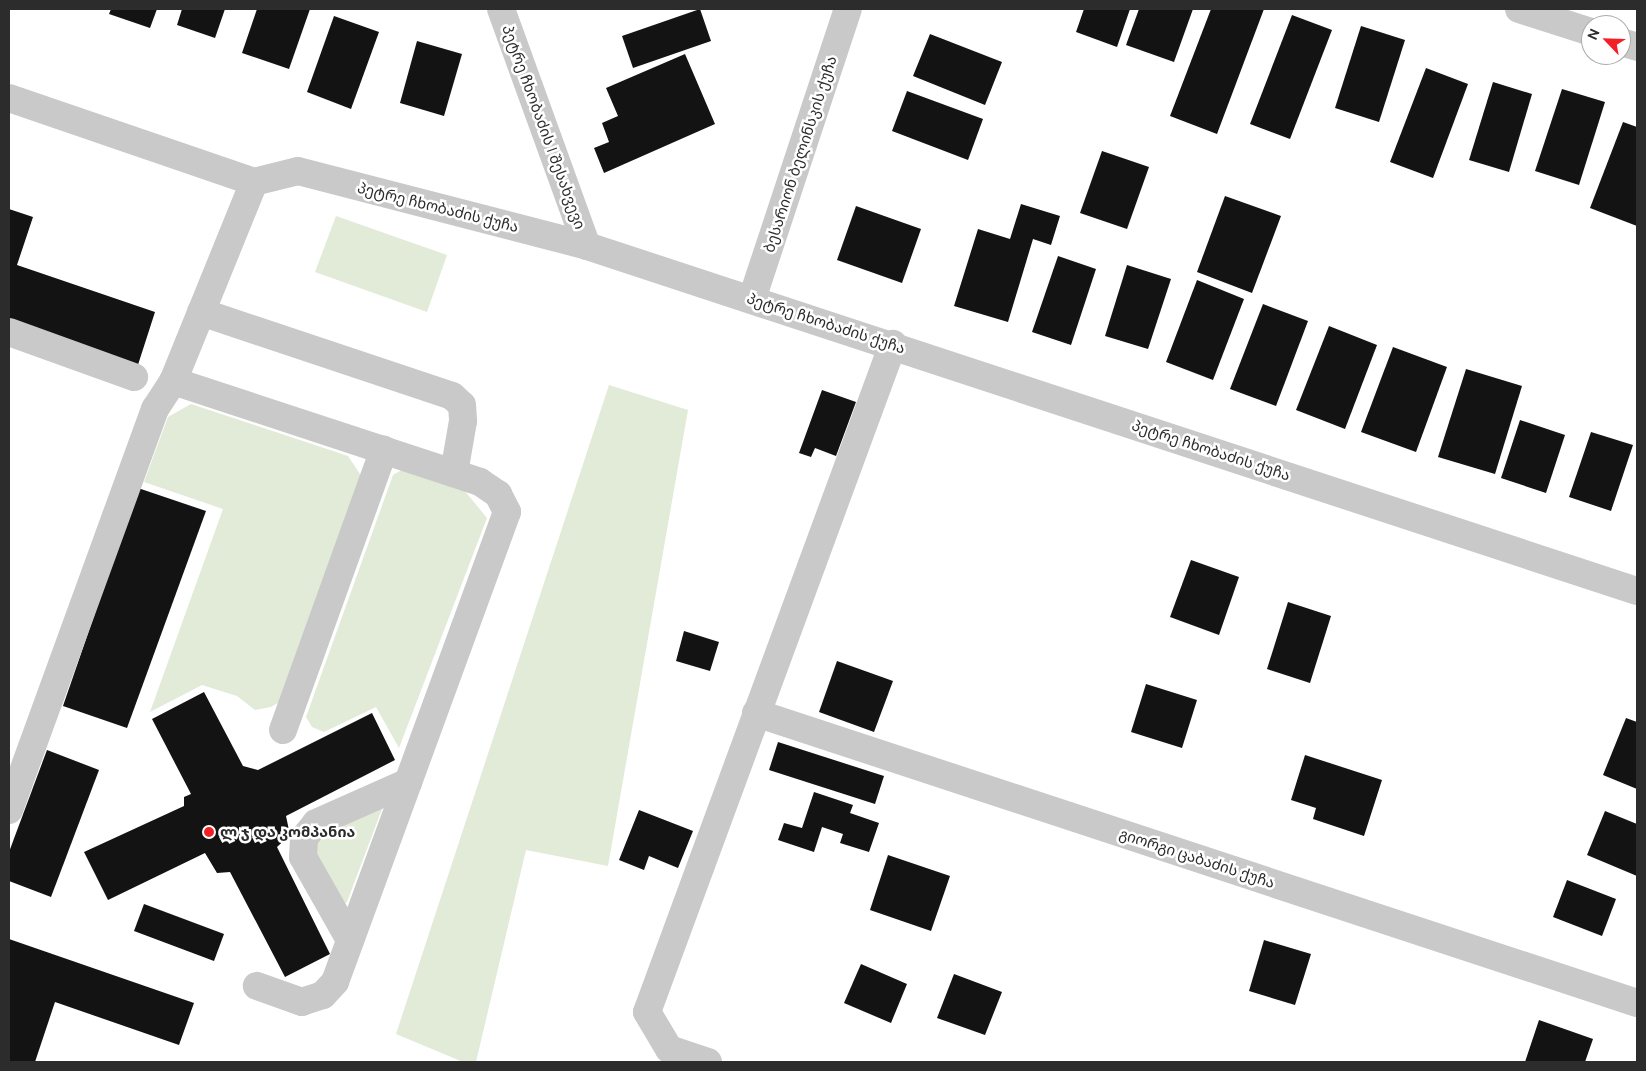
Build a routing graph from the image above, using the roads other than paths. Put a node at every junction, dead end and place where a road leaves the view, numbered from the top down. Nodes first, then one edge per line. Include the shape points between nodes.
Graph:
1 (501, 9) edge
2 (848, 9) edge
3 (1519, 9) edge
4 (1581, 29) edge
5 (9, 98) edge
6 (254, 182) junction
7 (587, 246) junction
8 (752, 299) junction
9 (201, 312) junction
10 (9, 332) edge
11 (892, 344) junction
12 (134, 377) dead end
13 (173, 381) junction
14 (384, 450) junction
15 (454, 473) junction
16 (1637, 591) edge
17 (756, 713) junction
18 (283, 730) dead end
19 (408, 782) junction
20 (9, 810) edge
21 (350, 940) junction
22 (257, 986) dead end
23 (1637, 1004) edge
24 (708, 1062) edge

1 - 7 street, პეტრე ჩხობაძის I შესახვევი
2 - 8 street, ბესარიონ ბელინსკის ქუჩა
3 - 4 street
5 - 6 street
6 - 7 street, პეტრე ჩხობაძის ქუჩა via 298,172
6 - 9 street
7 - 8 street, პეტრე ჩხობაძის ქუჩა
8 - 11 street, პეტრე ჩხობაძის ქუჩა
9 - 13 street
9 - 15 street via 452,396 462,405 463,421
10 - 12 street
11 - 16 street, პეტრე ჩხობაძის ქუჩა
11 - 17 street
13 - 14 street
13 - 20 street via 155,409
14 - 15 street
14 - 18 street
15 - 19 street via 480,482 498,494 507,512
17 - 23 street, გიორგი ცაბაძის ქუჩა
17 - 24 street via 647,1012 669,1049
19 - 21 street
19 - 21 street via 316,823 304,838 303,857
21 - 22 street via 335,982 323,995 302,1002

